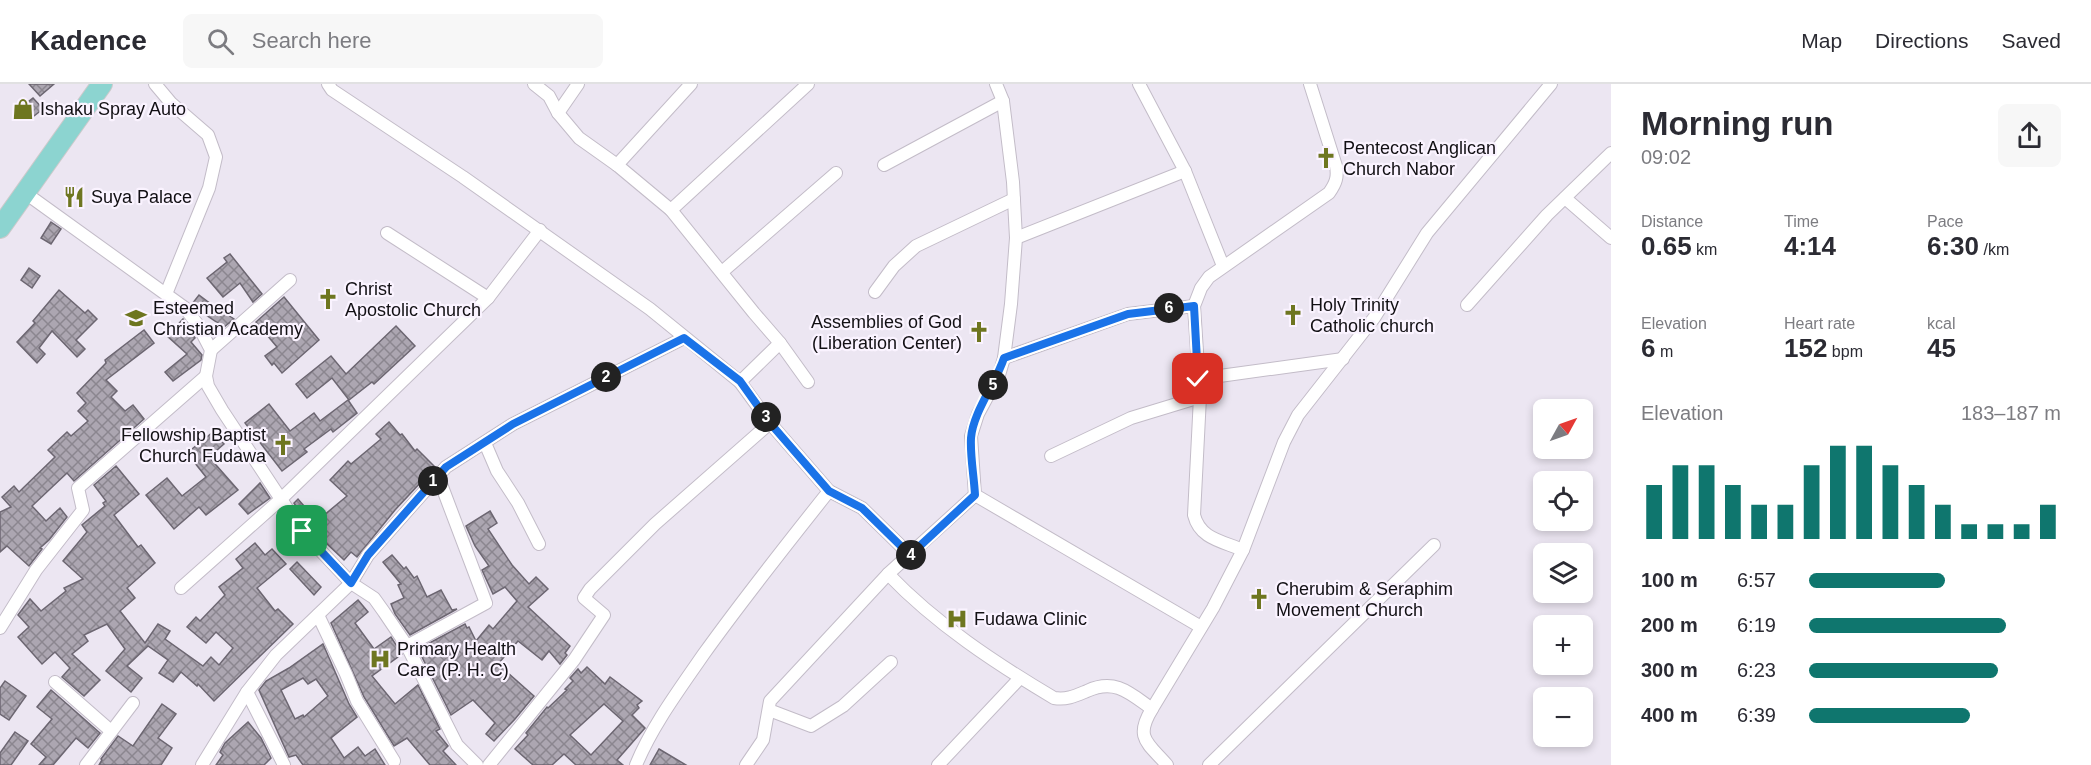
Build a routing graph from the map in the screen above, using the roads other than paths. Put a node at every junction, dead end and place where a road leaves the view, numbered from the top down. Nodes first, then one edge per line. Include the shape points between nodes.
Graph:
1 (102, 84) edge
2 (155, 84) edge
3 (328, 84) edge
4 (534, 84) edge
5 (578, 84) edge
6 (691, 84) edge
7 (808, 84) edge
8 (996, 84) edge
9 (1139, 84) edge
10 (1310, 84) edge
11 (1551, 84) edge
12 (1003, 101) junction
13 (558, 113) junction
14 (1611, 153) edge
15 (617, 165) junction
16 (884, 165) dead end
17 (1185, 171) junction
18 (836, 172) dead end
19 (24, 192) junction
20 (1566, 198) junction
21 (1014, 199) junction
22 (671, 210) junction
23 (0, 228) edge
24 (540, 230) junction
25 (387, 233) dead end
26 (1016, 238) junction
27 (1611, 238) edge
28 (1224, 266) junction
29 (722, 272) junction
30 (290, 280) dead end
31 (876, 292) dead end
32 (166, 294) junction
33 (488, 298) junction
34 (1467, 305) dead end
35 (1194, 306) junction
36 (684, 338) junction
37 (780, 343) junction
38 (211, 350) junction
39 (1004, 358) junction
40 (1343, 359) junction
41 (206, 376) junction
42 (1198, 379) junction
43 (740, 381) junction
44 (808, 382) dead end
45 (1200, 397) junction
46 (770, 423) junction
47 (485, 443) junction
48 (1051, 456) dead end
49 (438, 476) junction
50 (829, 491) junction
51 (975, 495) junction
52 (280, 500) junction
53 (539, 544) dead end
54 (1434, 545) dead end
55 (1243, 550) junction
56 (910, 555) junction
57 (888, 574) junction
58 (351, 583) junction
59 (181, 588) dead end
60 (318, 615) junction
61 (1201, 627) junction
62 (0, 628) edge
63 (407, 646) junction
64 (891, 662) dead end
65 (1020, 678) junction
66 (55, 682) dead end
67 (247, 692) junction
68 (133, 703) dead end
69 (1152, 709) junction
70 (769, 710) junction
71 (111, 731) junction
72 (394, 761) dead end
73 (86, 765) edge
74 (202, 765) edge
75 (284, 765) edge
76 (477, 765) edge
77 (489, 765) edge
78 (636, 765) edge
79 (746, 765) edge
80 (938, 765) edge
81 (1167, 765) edge
82 (1209, 765) edge

1 - 19 main road
2 - 32 street via 208,135 216,157 208,188
3 - 24 street
4 - 13 street via 549,96
5 - 13 street
6 - 15 street
7 - 22 street
8 - 12 street
9 - 17 street
10 - 28 street via 1336,166 1335,184
11 - 40 street via 1426,233 1374,318
12 - 16 street
12 - 21 street
13 - 15 street via 579,138
14 - 20 street
15 - 22 street
17 - 26 street
17 - 28 street
18 - 29 street
19 - 23 main road
19 - 32 street
20 - 27 street
20 - 34 street
21 - 26 street
21 - 31 street via 916,246 894,266
22 - 29 street
24 - 33 street
24 - 36 street
25 - 33 street
26 - 39 street
28 - 35 street via 1209,277
29 - 37 street
30 - 38 street
32 - 38 street via 185,308
33 - 52 street
35 - 39 street via 1128,314
35 - 42 street
36 - 43 street
36 - 47 street via 513,424
37 - 43 street
37 - 44 street
38 - 41 street
39 - 51 street via 971,436
40 - 42 street
40 - 55 street via 1298,415
41 - 52 street via 222,410
41 - 62 street via 78,488 83,510 36,570
42 - 45 street
43 - 46 street
45 - 48 street via 1131,418
45 - 55 street via 1194,515 1197,527
46 - 50 street
46 - 77 street via 655,524 591,589 584,598 604,615 574,660
47 - 49 street
47 - 53 street
49 - 58 street via 368,555
49 - 63 street via 486,603
50 - 56 street via 862,508
50 - 78 street via 681,687
51 - 56 street
51 - 61 street
52 - 58 street via 302,531
52 - 59 street
54 - 82 street
55 - 61 street
56 - 57 street
57 - 65 street via 909,596 976,649
57 - 70 street via 770,701
58 - 60 street
58 - 63 street via 374,598
60 - 67 street via 276,655
60 - 72 street via 357,701
61 - 69 street
63 - 76 street via 457,746
64 - 70 street via 843,706 811,726
65 - 69 street via 1054,698 1066,699 1093,688 1115,686
65 - 80 street
66 - 71 street
67 - 74 street
67 - 75 street
68 - 71 street
69 - 81 street via 1144,722 1144,738
70 - 79 street via 763,740
71 - 73 street

